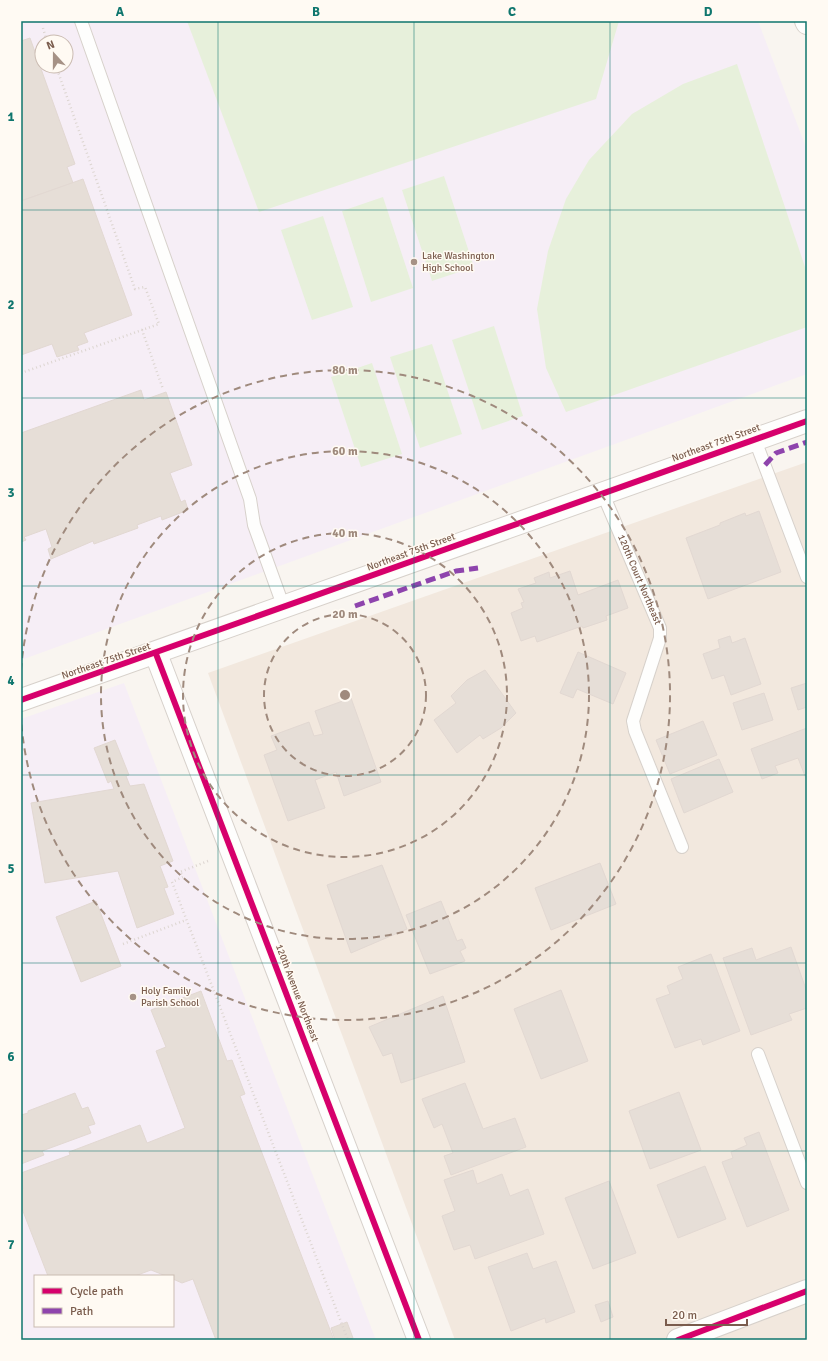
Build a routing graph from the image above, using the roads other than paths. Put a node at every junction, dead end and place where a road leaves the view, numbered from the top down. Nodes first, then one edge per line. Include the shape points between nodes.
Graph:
1 (81, 21) edge
2 (807, 421) edge
3 (755, 440) junction
4 (603, 494) junction
5 (807, 577) edge
6 (284, 608) junction
7 (156, 654) junction
8 (21, 700) edge
9 (682, 847) dead end
10 (758, 1054) dead end
11 (807, 1183) edge
12 (807, 1291) edge
13 (419, 1340) edge
14 (678, 1340) edge

1 - 6 lane via 248,492 254,525
2 - 3 street, Northeast 75th Street
3 - 4 street, Northeast 75th Street
3 - 5 lane
4 - 6 street, Northeast 75th Street
4 - 9 lane, 120th Court Northeast via 660,628 660,638 633,721
6 - 7 street, Northeast 75th Street
7 - 8 street, Northeast 75th Street
7 - 13 street, 120th Avenue Northeast
10 - 11 lane
12 - 14 street

